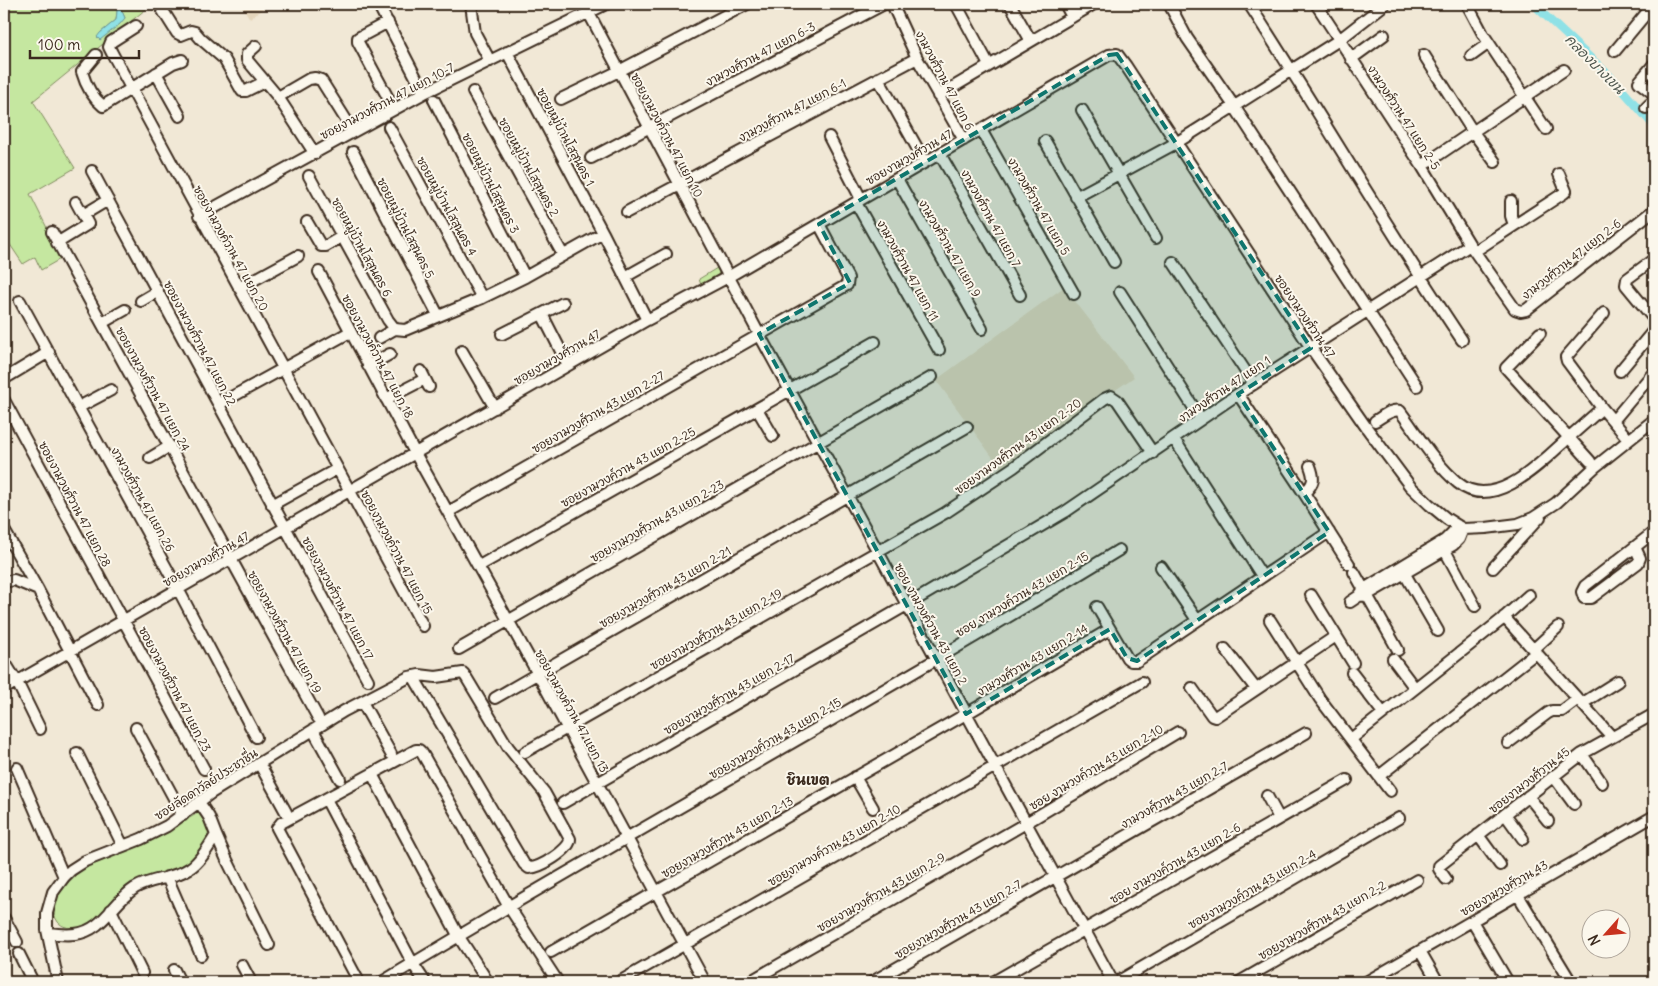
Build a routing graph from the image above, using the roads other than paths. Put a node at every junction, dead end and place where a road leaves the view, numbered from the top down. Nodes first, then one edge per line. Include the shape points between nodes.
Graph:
1 (378, 4) edge
2 (471, 4) edge
3 (606, 4) edge
4 (747, 4) edge
5 (884, 4) edge
6 (892, 4) edge
7 (956, 4) edge
8 (1010, 4) edge
9 (1065, 4) edge
10 (1094, 4) edge
11 (1169, 4) edge
12 (1249, 4) edge
13 (1316, 4) edge
14 (1385, 4) edge
15 (1466, 4) edge
16 (1654, 4) edge
17 (160, 6) dead end
18 (586, 8) edge
19 (1072, 17) junction
20 (388, 22) junction
21 (136, 26) dead end
22 (1384, 35) dead end
23 (1339, 40) junction
24 (1031, 41) junction
25 (1489, 43) junction
26 (256, 46) dead end
27 (1615, 50) dead end
28 (506, 52) junction
29 (96, 55) dead end
30 (1424, 55) dead end
31 (1470, 56) dead end
32 (917, 58) junction
33 (1351, 59) junction
34 (182, 60) dead end
35 (490, 61) junction
36 (1654, 64) edge
37 (989, 65) junction
38 (1292, 70) junction
39 (1564, 70) dead end
40 (619, 71) junction
41 (156, 73) junction
42 (878, 78) junction
43 (264, 82) junction
44 (130, 89) junction
45 (473, 92) dead end
46 (424, 93) junction
47 (1654, 94) edge
48 (938, 96) junction
49 (1524, 97) junction
50 (278, 98) junction
51 (561, 99) dead end
52 (434, 100) dead end
53 (1654, 100) edge
54 (1234, 106) junction
55 (1646, 108) dead end
56 (394, 109) junction
57 (1082, 110) dead end
58 (180, 116) dead end
59 (389, 127) dead end
60 (649, 127) junction
61 (1546, 129) dead end
62 (981, 130) junction
63 (353, 131) junction
64 (1472, 132) junction
65 (829, 137) dead end
66 (964, 140) junction
67 (1044, 141) dead end
68 (1176, 143) junction
69 (353, 152) dead end
70 (314, 154) junction
71 (940, 154) junction
72 (592, 158) dead end
73 (925, 162) junction
74 (1495, 162) dead end
75 (1422, 166) junction
76 (92, 171) dead end
77 (1118, 173) junction
78 (1560, 174) dead end
79 (309, 176) dead end
80 (897, 179) junction
81 (678, 184) junction
82 (1076, 197) junction
83 (108, 200) junction
84 (859, 201) junction
85 (1510, 201) dead end
86 (76, 202) dead end
87 (1654, 210) edge
88 (627, 212) dead end
89 (83, 215) junction
90 (199, 216) junction
91 (308, 222) dead end
92 (819, 224) junction
93 (1514, 225) junction
94 (52, 232) dead end
95 (603, 233) junction
96 (341, 237) junction
97 (1156, 238) dead end
98 (58, 243) junction
99 (1473, 248) junction
100 (563, 254) junction
101 (666, 254) dead end
102 (298, 256) dead end
103 (1654, 259) edge
104 (1114, 262) dead end
105 (1174, 262) dead end
106 (319, 272) dead end
107 (526, 277) junction
108 (625, 277) junction
109 (728, 277) junction
110 (1420, 277) junction
111 (239, 288) junction
112 (158, 291) junction
113 (1120, 292) dead end
114 (1074, 294) dead end
115 (1020, 295) dead end
116 (482, 298) junction
117 (141, 300) dead end
118 (20, 301) dead end
119 (563, 302) dead end
120 (125, 310) dead end
121 (1368, 311) junction
122 (1604, 313) dead end
123 (542, 314) junction
124 (438, 315) junction
125 (1654, 319) edge
126 (647, 320) junction
127 (102, 323) junction
128 (396, 329) junction
129 (982, 329) dead end
130 (1654, 330) edge
131 (350, 332) junction
132 (1540, 333) dead end
133 (502, 334) dead end
134 (759, 334) junction
135 (379, 338) dead end
136 (1462, 340) dead end
137 (875, 342) dead end
138 (1311, 348) junction
139 (939, 350) dead end
140 (462, 351) dead end
141 (49, 352) junction
142 (390, 354) dead end
143 (568, 365) junction
144 (368, 366) junction
145 (283, 370) junction
146 (1620, 371) dead end
147 (1654, 372) edge
148 (932, 377) dead end
149 (4, 379) edge
150 (425, 379) dead end
151 (1254, 384) junction
152 (1417, 386) dead end
153 (111, 390) dead end
154 (790, 390) junction
155 (1238, 394) junction
156 (386, 399) junction
157 (4, 400) edge
158 (219, 404) junction
159 (79, 407) junction
160 (495, 408) junction
161 (1602, 408) junction
162 (757, 409) junction
163 (1202, 419) junction
164 (1654, 420) edge
165 (1375, 421) dead end
166 (1613, 421) junction
167 (967, 427) dead end
168 (773, 436) dead end
169 (1569, 437) junction
170 (1174, 439) junction
171 (1628, 440) junction
172 (818, 443) junction
173 (170, 446) junction
174 (415, 453) junction
175 (1152, 454) junction
176 (150, 458) dead end
177 (1590, 460) dead end
178 (1310, 466) dead end
179 (337, 469) junction
180 (349, 491) junction
181 (1304, 493) junction
182 (848, 496) junction
183 (272, 504) junction
184 (1546, 511) junction
185 (448, 512) junction
186 (1460, 527) junction
187 (285, 528) junction
188 (1329, 532) junction
189 (1654, 532) edge
190 (5, 536) edge
191 (1443, 547) junction
192 (1635, 547) junction
193 (877, 550) junction
194 (1119, 550) dead end
195 (231, 559) junction
196 (479, 566) junction
197 (1161, 567) dead end
198 (1494, 568) dead end
199 (1403, 570) junction
200 (1262, 576) junction
201 (4, 582) edge
202 (178, 589) junction
203 (38, 590) junction
204 (1363, 593) junction
205 (1311, 595) dead end
206 (1529, 595) dead end
207 (1350, 602) dead end
208 (907, 605) junction
209 (1475, 606) dead end
210 (1097, 607) dead end
211 (1504, 617) junction
212 (508, 620) junction
213 (1198, 620) junction
214 (1270, 620) dead end
215 (123, 621) junction
216 (423, 626) dead end
217 (1558, 627) dead end
218 (1110, 629) junction
219 (1438, 631) dead end
220 (1336, 636) junction
221 (459, 649) dead end
222 (1225, 649) dead end
223 (1536, 651) junction
224 (70, 652) junction
225 (937, 659) junction
226 (4, 661) edge
227 (1296, 662) junction
228 (538, 674) junction
229 (413, 676) junction
230 (368, 680) dead end
231 (1618, 681) dead end
232 (16, 682) junction
233 (1142, 682) dead end
234 (1192, 688) dead end
235 (1414, 688) junction
236 (1256, 689) junction
237 (4, 690) edge
238 (495, 698) dead end
239 (1580, 701) junction
240 (362, 702) junction
241 (98, 705) dead end
242 (1383, 713) junction
243 (966, 714) junction
244 (1654, 714) edge
245 (318, 718) dead end
246 (136, 728) dead end
247 (40, 729) dead end
248 (568, 729) junction
249 (313, 730) junction
250 (1178, 732) dead end
251 (1306, 733) dead end
252 (256, 737) dead end
253 (1612, 737) junction
254 (1351, 739) junction
255 (1508, 743) dead end
256 (525, 752) dead end
257 (77, 753) dead end
258 (391, 754) dead end
259 (1582, 754) junction
260 (259, 763) junction
261 (996, 767) junction
262 (17, 768) dead end
263 (204, 769) dead end
264 (372, 774) junction
265 (1379, 776) junction
266 (856, 777) junction
267 (1554, 777) junction
268 (340, 779) dead end
269 (1347, 780) dead end
270 (1602, 783) dead end
271 (598, 784) junction
272 (1390, 791) dead end
273 (1267, 796) dead end
274 (1528, 796) junction
275 (326, 799) junction
276 (199, 802) junction
277 (563, 803) dead end
278 (1574, 804) dead end
279 (873, 808) dead end
280 (286, 812) dead end
281 (1505, 814) junction
282 (183, 815) junction
283 (1654, 816) edge
284 (1279, 818) junction
285 (1399, 818) dead end
286 (1548, 822) dead end
287 (1026, 823) junction
288 (216, 835) junction
289 (1478, 835) junction
290 (627, 837) junction
291 (1523, 839) dead end
292 (123, 846) junction
293 (1500, 865) dead end
294 (64, 876) junction
295 (167, 877) junction
296 (1056, 878) junction
297 (1446, 879) dead end
298 (1417, 880) dead end
299 (656, 892) junction
300 (1518, 894) junction
301 (509, 908) junction
302 (111, 910) junction
303 (4, 918) edge
304 (1472, 921) junction
305 (1084, 930) junction
306 (48, 933) junction
307 (459, 937) junction
308 (17, 942) dead end
309 (269, 945) dead end
310 (685, 945) junction
311 (1420, 951) junction
312 (551, 952) dead end
313 (19, 954) dead end
314 (201, 955) dead end
315 (413, 964) junction
316 (242, 965) dead end
317 (174, 970) dead end
318 (142, 973) dead end
319 (1568, 977) dead end
320 (248, 981) edge
321 (1370, 981) edge
322 (33, 982) edge
323 (58, 982) edge
324 (180, 982) edge
325 (359, 982) edge
326 (382, 982) edge
327 (425, 982) edge
328 (488, 982) edge
329 (558, 982) edge
330 (619, 982) edge
331 (705, 982) edge
332 (749, 982) edge
333 (872, 982) edge
334 (994, 982) edge
335 (1113, 982) edge
336 (1118, 982) edge
337 (1239, 982) edge
338 (1438, 982) edge
339 (1508, 982) edge

1 - 20 street
2 - 35 street via 476,33
3 - 18 street, ซอยงามวงศ์วาน 47 แยก 10-7
4 - 40 street
5 - 60 street, งามวงศ์วาน 47 แยก 6-3
6 - 32 street, งามวงศ์วาน 47 แยก 6
7 - 37 street
8 - 24 street
9 - 19 street
10 - 19 street
11 - 54 street via 1187,38
12 - 38 street
13 - 23 street, งามวงศ์วาน 47 แยก 2-5
14 - 23 street
15 - 25 street
16 - 27 street
17 - 43 street via 177,34 194,32 224,59 242,91
18 - 28 street, ซอยงามวงศ์วาน 47 แยก 10-7
18 - 40 street, ซอยงามวงค์วาน 47 แยก 10
19 - 24 street
20 - 46 street
20 - 56 street via 358,38 358,42
21 - 44 street, ซอยงามวงค์วาน 47 แยก 20 via 111,42 110,47
22 - 33 street
23 - 33 street, งามวงศ์วาน 47 แยก 2-5
23 - 38 street
24 - 37 street
25 - 31 street
25 - 49 street
26 - 43 street via 247,54 247,60
28 - 35 street, ซอยงามวงศ์วาน 47 แยก 10-7
28 - 95 street, ซอยหมู่บ้านโสสุนคร 1
29 - 44 street via 82,72 95,99 103,106
30 - 64 street
32 - 42 street, งามวงศ์วาน 47 แยก 6-1
32 - 48 street, งามวงศ์วาน 47 แยก 6
33 - 75 street, งามวงศ์วาน 47 แยก 2-5
34 - 41 street
35 - 46 street, ซอยงามวงศ์วาน 47 แยก 10-7
36 - 47 street via 1636,85
37 - 48 street
38 - 54 street
38 - 110 street
39 - 49 street
40 - 51 street
40 - 60 street, ซอยงามวงค์วาน 47 แยก 10
41 - 44 street
41 - 58 street
42 - 73 street
42 - 81 street, งามวงศ์วาน 47 แยก 6-1
43 - 50 street
44 - 90 street, ซอยงามวงค์วาน 47 แยก 20
45 - 100 street, ซอยหมู่บ้านโสสุนคร 2
46 - 56 street, ซอยงามวงศ์วาน 47 แยก 10-7
48 - 66 street, งามวงศ์วาน 47 แยก 6
49 - 61 street
49 - 64 street
50 - 63 street via 309,79 321,80
50 - 70 street
52 - 107 street, ซอยหมู่บ้านโสสุนคร 3
53 - 55 street
54 - 68 street
54 - 121 street
56 - 63 street, ซอยงามวงศ์วาน 47 แยก 10-7
57 - 77 street
59 - 116 street, ซอยหมู่บ้านโสสุนคร 4
60 - 72 street, งามวงศ์วาน 47 แยก 6-3
60 - 81 street, ซอยงามวงค์วาน 47 แยก 10
62 - 66 street, ซอยงามวงศ์วาน 47
62 - 68 street, ซอยงามวงศ์วาน 47 via 1109,55 1117,54
62 - 114 street, งามวงศ์วาน 47 แยก 5
63 - 70 street, ซอยงามวงศ์วาน 47 แยก 10-7
64 - 74 street
64 - 75 street
65 - 84 street, งามวงศ์วาน 47 แยก 11
66 - 71 street, ซอยงามวงศ์วาน 47
67 - 82 street
68 - 77 street
68 - 138 street, ซอยงามวงศ์วาน 47
69 - 124 street, ซอยหมู่บ้านโสสุนคร 5
70 - 90 street, ซอยงามวงศ์วาน 47 แยก 10-7
71 - 73 street, ซอยงามวงศ์วาน 47
71 - 115 street, งามวงศ์วาน 47 แยก 7
73 - 80 street, ซอยงามวงศ์วาน 47
75 - 99 street, งามวงศ์วาน 47 แยก 2-5
76 - 83 street, ซอยงามวงศ์วาน 47 แยก 22
77 - 82 street
77 - 97 street
78 - 93 street, งามวงศ์วาน 47 แยก 1 via 1566,191
79 - 96 street, ซอยหมู่บ้านโสสุนคร 6
80 - 84 street, ซอยงามวงศ์วาน 47
80 - 129 street, งามวงศ์วาน 47 แยก 9
81 - 88 street, งามวงศ์วาน 47 แยก 6-1
81 - 109 street, ซอยงามวงค์วาน 47 แยก 10
82 - 104 street
83 - 89 street
83 - 112 street, ซอยงามวงศ์วาน 47 แยก 22
84 - 92 street, ซอยงามวงศ์วาน 47
84 - 139 street, งามวงศ์วาน 47 แยก 11
85 - 93 street
86 - 89 street
87 - 99 street, งามวงศ์วาน 47 แยก 2-6 via 1526,310 1515,309
89 - 98 street via 88,224
90 - 111 street, ซอยงามวงค์วาน 47 แยก 20
91 - 96 street via 321,246
92 - 109 street, ซอยงามวงศ์วาน 47
92 - 134 street, ซอยงามวงศ์วาน 43 แยก 2-27 via 848,278 847,285
93 - 99 street, งามวงศ์วาน 47 แยก 1
94 - 98 street, ซอยงามวงศ์วาน 47 แยก 24
95 - 100 street
95 - 108 street, ซอยหมู่บ้านโสสุนคร 1
96 - 128 street, ซอยหมู่บ้านโสสุนคร 6
98 - 127 street, ซอยงามวงศ์วาน 47 แยก 24
99 - 110 street, งามวงศ์วาน 47 แยก 1
100 - 107 street
101 - 108 street
102 - 111 street
103 - 125 street via 1627,279 1626,285
105 - 151 street
106 - 131 street, ซอยงามวงค์วาน 47 แยก 18
107 - 116 street
108 - 126 street, ซอยหมู่บ้านโสสุนคร 1
109 - 126 street, ซอยงามวงศ์วาน 47
109 - 134 street, ซอย งามวงค์วาน 43 แยก 2
110 - 121 street, งามวงศ์วาน 47 แยก 1
110 - 136 street
111 - 145 street, ซอยงามวงค์วาน 47 แยก 20
112 - 117 street
112 - 158 street, ซอยงามวงศ์วาน 47 แยก 22
113 - 163 street
116 - 124 street
118 - 141 street, งามวงศ์วาน 47 แยก 26
119 - 123 street
120 - 127 street
121 - 138 street, งามวงศ์วาน 47 แยก 1
121 - 152 street
122 - 161 street via 1566,357
123 - 133 street
123 - 143 street
124 - 128 street via 405,330
126 - 143 street, ซอยงามวงศ์วาน 47
127 - 173 street, ซอยงามวงศ์วาน 47 แยก 24
128 - 135 street
130 - 146 street
131 - 144 street, ซอยงามวงค์วาน 47 แยก 18
131 - 145 street
132 - 169 street via 1506,368
134 - 154 street, ซอย งามวงค์วาน 43 แยก 2
134 - 185 street, ซอยงามวงศ์วาน 43 แยก 2-27
137 - 154 street, ซอยงามวงค์วาน 43 แยก 2-25
138 - 151 street, งามวงศ์วาน 47 แยก 1
138 - 186 street, ซอยงามวงศ์วาน 47 via 1410,486 1430,506
140 - 160 street
141 - 149 street
141 - 159 street, งามวงศ์วาน 47 แยก 26
142 - 144 street
143 - 160 street, ซอยงามวงศ์วาน 47
144 - 156 street, ซอยงามวงค์วาน 47 แยก 18
145 - 158 street
145 - 179 street, ซอยงามวงค์วาน 47 แยก 20
147 - 166 street
148 - 172 street, ซอยงามวงศ์วาน 43 แยก 2-23
150 - 156 street
151 - 155 street, งามวงศ์วาน 47 แยก 1
153 - 159 street
154 - 162 street, ซอยงามวงค์วาน 43 แยก 2-25
154 - 172 street, ซอย งามวงค์วาน 43 แยก 2
155 - 163 street, งามวงศ์วาน 47 แยก 1
155 - 181 street
156 - 174 street, ซอยงามวงค์วาน 47 แยก 18
157 - 215 street, ซอยงามวงศ์วาน 47 แยก 28
158 - 183 street, ซอยงามวงศ์วาน 47 แยก 22
159 - 202 street, งามวงศ์วาน 47 แยก 26
160 - 174 street, ซอยงามวงศ์วาน 47
161 - 166 street
161 - 169 street
162 - 168 street
162 - 196 street, ซอยงามวงค์วาน 43 แยก 2-25
163 - 170 street, งามวงศ์วาน 47 แยก 1
164 - 171 street
165 - 169 street via 1392,411 1400,411 1444,470 1459,484 1487,492 1519,479
166 - 171 street
167 - 182 street, ซอยงามวงศ์วาน 43 แยก 2-21
169 - 177 street
170 - 175 street, งามวงศ์วาน 47 แยก 1
170 - 200 street
171 - 184 street
172 - 182 street, ซอย งามวงค์วาน 43 แยก 2
172 - 212 street, ซอยงามวงศ์วาน 43 แยก 2-23
173 - 176 street
173 - 195 street, ซอยงามวงศ์วาน 47 แยก 24
174 - 180 street, ซอยงามวงศ์วาน 47
174 - 185 street, ซอยงามวงค์วาน 47 แยก 13
175 - 193 street, ซอยงามวงศ์วาน 43 แยก 2-20 via 1117,400 1111,396 945,513
175 - 208 street, งามวงศ์วาน 47 แยก 1 via 1065,512
178 - 181 street via 1314,482
179 - 180 street, ซอยงามวงค์วาน 47 แยก 20
179 - 183 street
180 - 187 street, ซอยงามวงศ์วาน 47
180 - 216 street, ซอยงามวงค์วาน 47 แยก 15
181 - 188 street
182 - 193 street, ซอย งามวงค์วาน 43 แยก 2
182 - 228 street, ซอยงามวงศ์วาน 43 แยก 2-21
183 - 187 street, ซอยงามวงศ์วาน 47 แยก 22
184 - 186 street via 1518,524
184 - 198 street
185 - 196 street, ซอยงามวงค์วาน 47 แยก 13
186 - 191 street via 1459,539
187 - 195 street, ซอยงามวงศ์วาน 47
187 - 230 street, ซอยงามวงศ์วาน 47 แยก 17
188 - 200 street
188 - 204 street
189 - 192 street
190 - 203 street
191 - 199 street
191 - 209 street
192 - 192 street via 1584,586 1584,598 1591,598 1638,563 1640,558
193 - 208 street, ซอย งามวงค์วาน 43 แยก 2
193 - 248 street, ซอยงามวงศ์วาน 43 แยก 2-19
194 - 225 street, ซอย งามวงค์วาน 43 แยก 2-15
195 - 202 street, ซอยงามวงศ์วาน 47
195 - 245 street, ซอยงามวงศ์วาน 47 แยก 19
196 - 212 street, ซอยงามวงค์วาน 47 แยก 13
197 - 213 street
199 - 204 street
199 - 219 street
200 - 213 street
201 - 203 street via 14,580
202 - 215 street, ซอยงามวงศ์วาน 47
202 - 252 street, งามวงศ์วาน 47 แยก 26
203 - 224 street
204 - 207 street
204 - 235 street
205 - 220 street
206 - 211 street
208 - 225 street, ซอย งามวงค์วาน 43 แยก 2
208 - 271 street, ซอยงามวงศ์วาน 43 แยก 2-17
210 - 218 street
211 - 223 street
211 - 235 street
212 - 221 street, ซอยงามวงศ์วาน 43 แยก 2-23
212 - 228 street, ซอยงามวงค์วาน 47 แยก 13
213 - 218 street via 1134,661 1127,658
214 - 227 street
215 - 224 street, ซอยงามวงศ์วาน 47
215 - 263 street, ซอยงามวงศ์วาน 47 แยก 23
217 - 223 street
218 - 243 street, งามวงศ์วาน 43 แยก 2-14
220 - 227 street
220 - 242 street via 1352,668
222 - 236 street
223 - 239 street
223 - 265 street
224 - 232 street, ซอยงามวงศ์วาน 47
224 - 241 street
225 - 243 street, ซอย งามวงค์วาน 43 แยก 2
225 - 290 street, ซอยงามวงค์วาน 43 แยก 2-15
226 - 232 street
227 - 236 street
227 - 254 street
228 - 238 street, ซอยงามวงศ์วาน 43 แยก 2-21
228 - 248 street, ซอยงามวงค์วาน 47 แยก 13
229 - 229 street, ซอยลัดดาวัลย์ประชาชื่น via 463,673 508,746 544,792 570,839 569,846 536,867 529,868 524,864
229 - 240 street, ซอยลัดดาวัลย์ประชาชื่น
231 - 239 street
232 - 237 street, ซอยงามวงศ์วาน 47
232 - 247 street
233 - 261 street, ซอยงามวงค์วาน 43 แยก 2-10
234 - 236 street via 1214,717
235 - 242 street
239 - 253 street
239 - 255 street via 1562,711 1548,713
240 - 249 street, ซอยลัดดาวัลย์ประชาชื่น
240 - 258 street
242 - 254 street
243 - 261 street, ซอย งามวงค์วาน 43 แยก 2
243 - 266 street, ซอยงามวงศ์วาน 43 แยก 2-13
244 - 253 street, ซอยงามวงศ์วาน 45
246 - 282 street
248 - 256 street, ซอยงามวงศ์วาน 43 แยก 2-19
248 - 271 street, ซอยงามวงค์วาน 47 แยก 13
249 - 260 street, ซอยลัดดาวัลย์ประชาชื่น
249 - 268 street
250 - 287 street, ซอย งามวงค์วาน 43 แยก 2-10
251 - 296 street, งามวงศ์วาน 43 แยก 2-7
253 - 259 street, ซอยงามวงศ์วาน 45
254 - 265 street
257 - 292 street
259 - 267 street, ซอยงามวงศ์วาน 45
259 - 270 street
260 - 276 street, ซอยลัดดาวัลย์ประชาชื่น
260 - 280 street
261 - 287 street, ซอย งามวงค์วาน 43 แยก 2
261 - 310 street, ซอยงามวงค์วาน 43 แยก 2-10
262 - 294 street
264 - 275 street
264 - 301 street via 419,750
264 - 307 street
265 - 272 street
266 - 279 street
266 - 299 street, ซอยงามวงศ์วาน 43 แยก 2-13
267 - 274 street, ซอยงามวงศ์วาน 45
267 - 278 street
269 - 284 street, ซอย งามวงค์วาน 43 แยก 2-6
271 - 277 street, ซอยงามวงศ์วาน 43 แยก 2-17
271 - 290 street, ซอยงามวงค์วาน 47 แยก 13
273 - 284 street
274 - 281 street, ซอยงามวงศ์วาน 45
274 - 286 street
275 - 315 street
275 - 325 street via 277,828
276 - 282 street, ซอยลัดดาวัลย์ประชาชื่น
276 - 288 street
281 - 289 street, ซอยงามวงศ์วาน 45
281 - 291 street
282 - 292 street, ซอยลัดดาวัลย์ประชาชื่น
283 - 300 street, ซอยงามวงศ์วาน 43
284 - 305 street, ซอย งามวงค์วาน 43 แยก 2-6
285 - 336 street, ซอยงามวงค์วาน 43 แยก 2-4
287 - 296 street, ซอย งามวงค์วาน 43 แยก 2
287 - 332 street, ซอยงามวงศ์วาน 43 แยก 2-9
288 - 295 street via 190,868
288 - 309 street
289 - 293 street
289 - 297 street, ซอยงามวงศ์วาน 45 via 1439,866
290 - 299 street, ซอยงามวงค์วาน 47 แยก 13
290 - 301 street, ซอยงามวงค์วาน 43 แยก 2-15
292 - 294 street, ซอยลัดดาวัลย์ประชาชื่น via 85,861
294 - 306 street, ซอยลัดดาวัลย์ประชาชื่น via 49,902 46,913
295 - 302 street via 137,887
295 - 314 street
296 - 305 street, ซอย งามวงค์วาน 43 แยก 2
296 - 333 street, ซอยงามวงศ์วาน 43 แยก 2-7
298 - 337 street, ซอยงามวงศ์วาน 43 แยก 2-2
299 - 310 street, ซอยงามวงค์วาน 47 แยก 13
299 - 312 street, ซอยงามวงศ์วาน 43 แยก 2-13
300 - 304 street, ซอยงามวงศ์วาน 43
300 - 319 street
301 - 307 street, ซอยงามวงค์วาน 43 แยก 2-15
301 - 329 street
302 - 306 street via 91,929 74,934
302 - 318 street
303 - 308 street
304 - 311 street, ซอยงามวงศ์วาน 43
304 - 339 street
305 - 334 street, ซอย งามวงค์วาน 43 แยก 2-6
305 - 335 street, ซอย งามวงค์วาน 43 แยก 2
306 - 323 street, ซอยลัดดาวัลย์ประชาชื่น
307 - 315 street, ซอยงามวงค์วาน 43 แยก 2-15
307 - 328 street
310 - 330 street, ซอยงามวงค์วาน 43 แยก 2-10
310 - 331 street, ซอยงามวงค์วาน 47 แยก 13
311 - 321 street, ซอยงามวงศ์วาน 43
311 - 338 street
313 - 322 street
315 - 326 street, ซอยงามวงค์วาน 43 แยก 2-15
315 - 327 street
316 - 320 street
317 - 324 street

